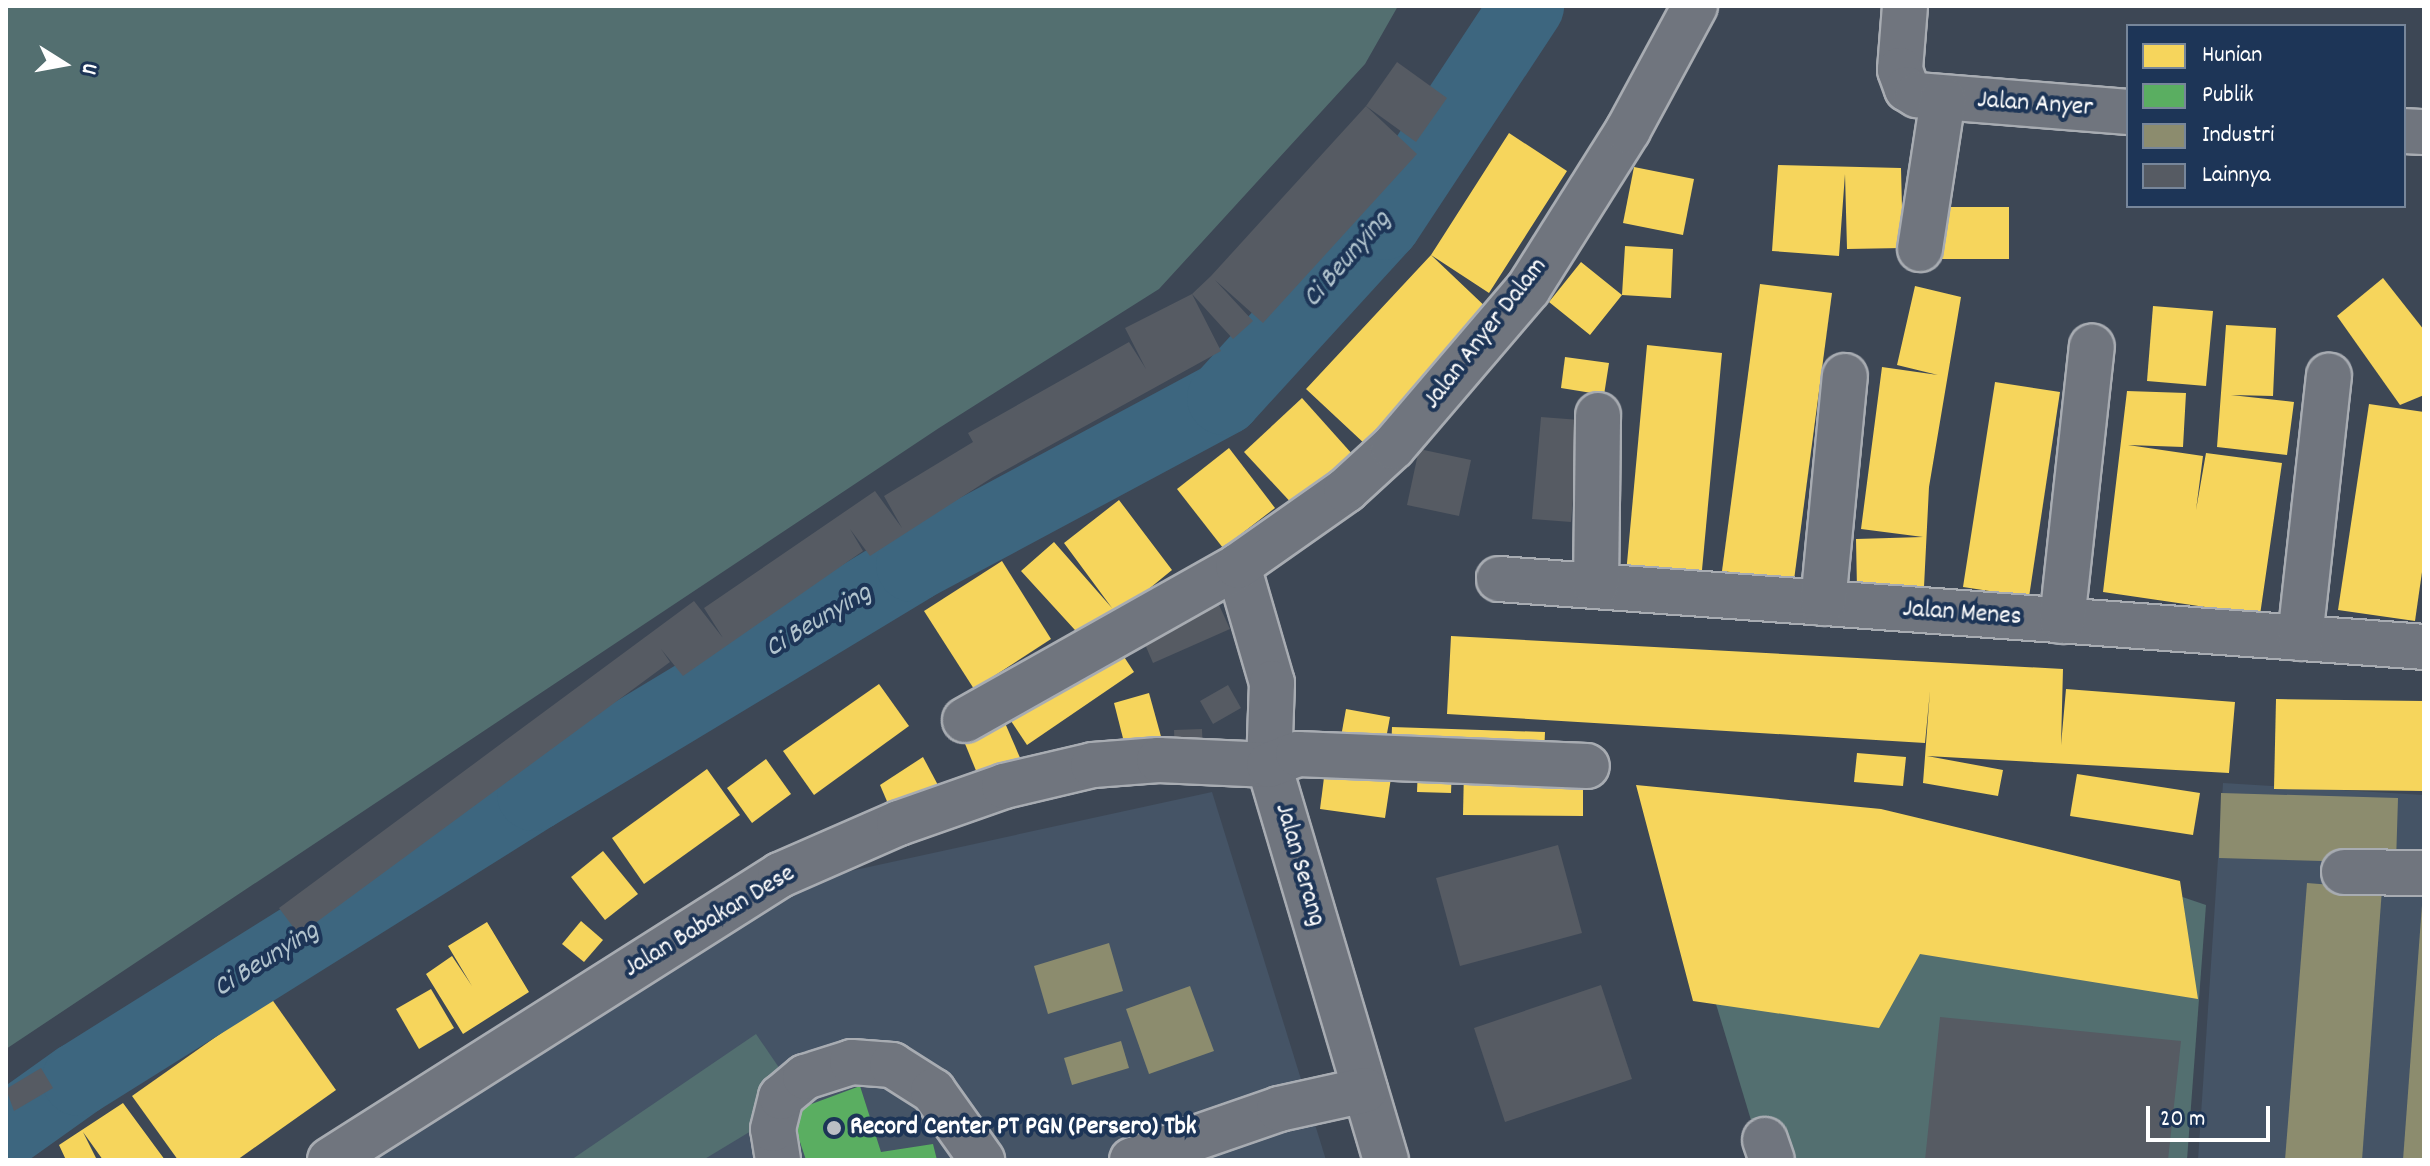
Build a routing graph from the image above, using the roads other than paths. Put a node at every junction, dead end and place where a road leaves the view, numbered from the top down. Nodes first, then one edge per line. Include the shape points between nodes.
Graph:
1 (1695, 6) edge
2 (1905, 6) edge
3 (1943, 99) junction
4 (2126, 112) edge
5 (1920, 249) dead end
6 (2092, 347) dead end
7 (1845, 376) dead end
8 (2329, 376) dead end
9 (1598, 415) dead end
10 (1238, 566) junction
11 (1499, 579) dead end
12 (1596, 586) junction
13 (1823, 603) junction
14 (2062, 621) junction
15 (2300, 638) junction
16 (2424, 647) edge
17 (965, 720) dead end
18 (1269, 765) junction
19 (1587, 766) dead end
20 (2344, 872) dead end
21 (2424, 873) edge
22 (1365, 1090) junction
23 (330, 1160) edge
24 (778, 1160) edge
25 (982, 1160) edge
26 (1132, 1160) edge
27 (1386, 1160) edge

1 - 10 street, Jalan Anyer Dalam via 1628,130 1528,289 1459,376 1346,490
2 - 3 street, Jalan Anyer via 1902,81 1917,95
3 - 4 street, Jalan Anyer
3 - 5 street
6 - 14 street
7 - 13 street
8 - 15 street
9 - 12 street
10 - 17 street, Jalan Anyer Dalam
10 - 18 street, Jalan Serang via 1272,683
11 - 12 street, Jalan Menes
12 - 13 street, Jalan Menes
13 - 14 street, Jalan Menes
14 - 15 street, Jalan Menes
15 - 16 street, Jalan Menes
18 - 19 street, Jalan Babakan Dese via 1298,754
18 - 22 street, Jalan Serang
18 - 23 street, Jalan Babakan Dese via 1159,760 1093,765 1004,786 899,823 780,875
20 - 21 street
22 - 26 street via 1279,1109
22 - 27 street, Jalan Serang
24 - 25 street via 773,1129 781,1097 805,1077 852,1062 892,1065 933,1091

